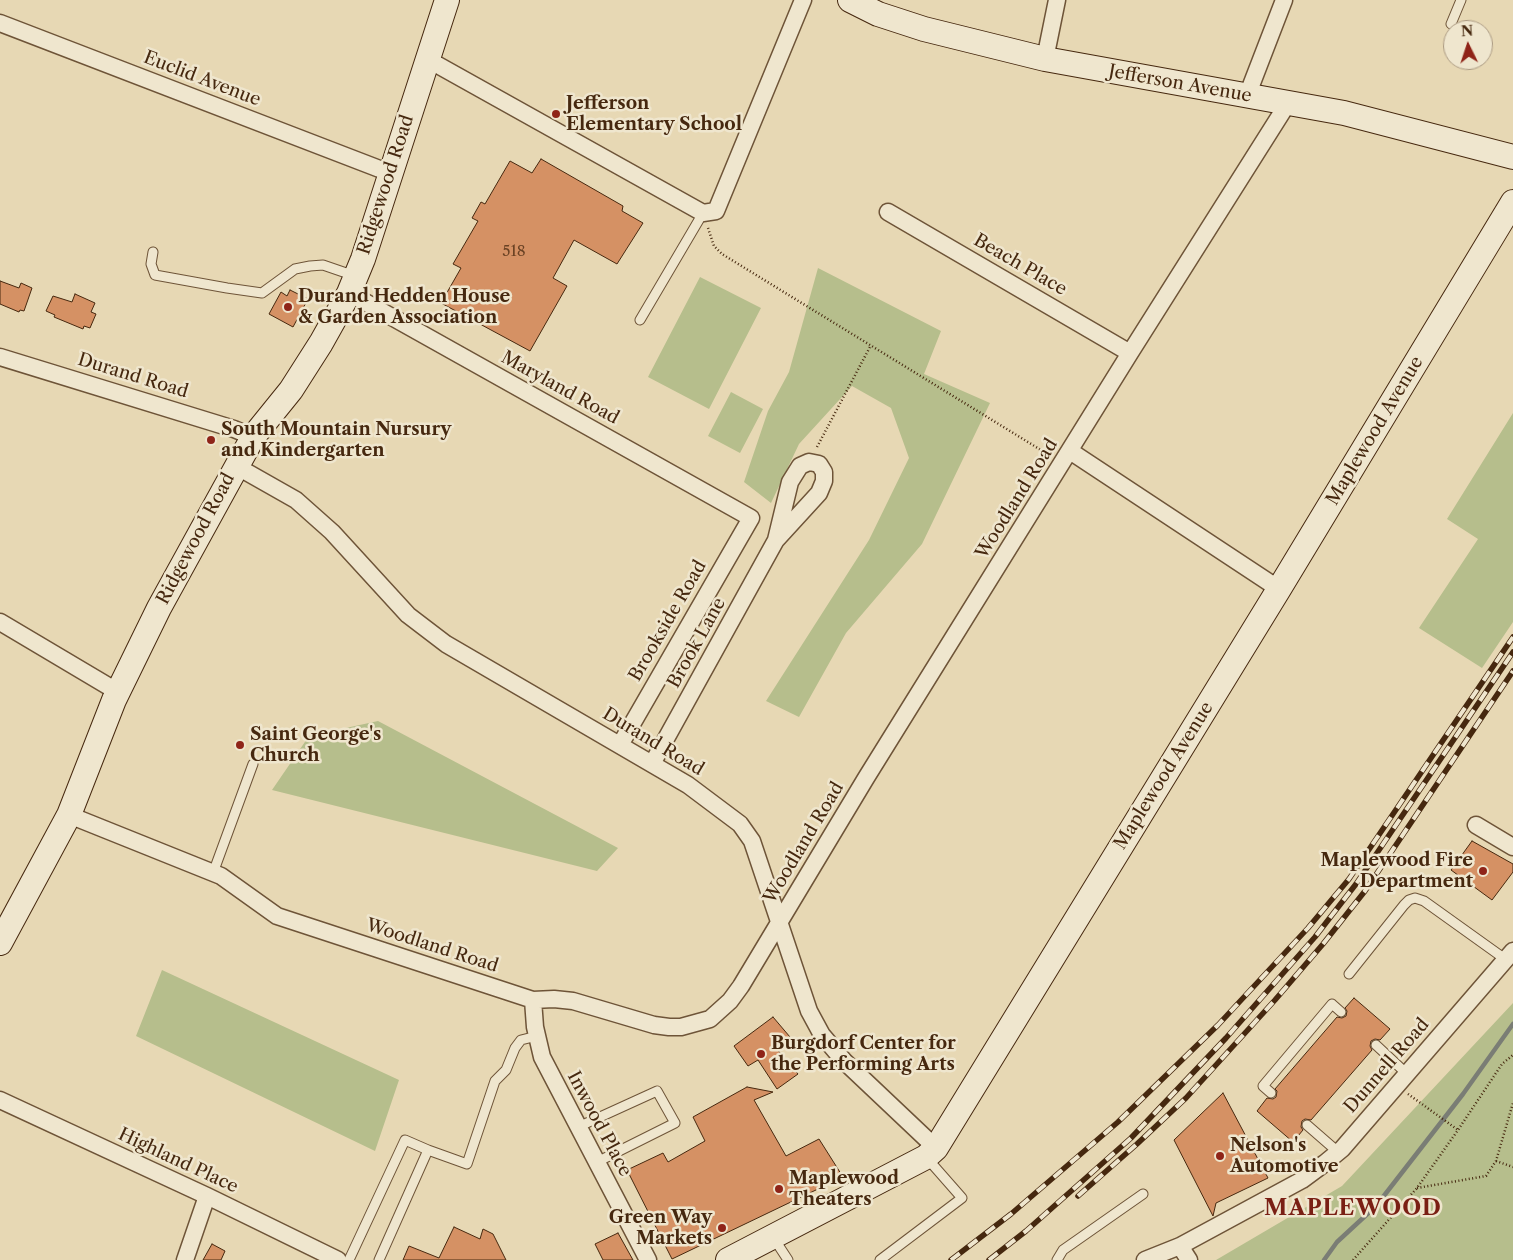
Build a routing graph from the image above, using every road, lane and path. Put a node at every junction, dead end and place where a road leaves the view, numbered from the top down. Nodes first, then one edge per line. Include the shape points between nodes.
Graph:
1 (447, 0) edge
2 (803, 0) edge
3 (850, 0) edge
4 (1057, 0) edge
5 (1284, 0) edge
6 (1461, 0) edge
7 (1452, 20) edge
8 (0, 23) edge
9 (427, 59) junction
10 (1045, 60) junction
11 (1247, 96) junction
12 (1288, 103) junction
13 (1513, 157) edge
14 (390, 173) junction
15 (1513, 202) edge
16 (888, 212) dead end
17 (703, 213) junction
18 (153, 252) dead end
19 (352, 285) junction
20 (640, 320) dead end
21 (871, 345) junction
22 (1130, 353) junction
23 (0, 357) edge
24 (253, 437) junction
25 (1070, 452) junction
26 (1053, 457) dead end
27 (809, 462) junction
28 (236, 466) junction
29 (751, 518) joint
30 (776, 540) junction
31 (1279, 589) junction
32 (0, 622) edge
33 (118, 692) junction
34 (620, 745) junction
35 (253, 764) dead end
36 (652, 764) junction
37 (69, 815) junction
38 (1476, 825) dead end
39 (1513, 847) edge
40 (213, 873) junction
41 (780, 922) junction
42 (0, 943) edge
43 (1509, 955) edge
44 (1349, 974) dead end
45 (533, 1000) junction
46 (1341, 1012) dead end
47 (537, 1036) junction
48 (1376, 1045) dead end
49 (1513, 1055) edge
50 (1407, 1074) junction
51 (1272, 1093) dead end
52 (0, 1100) edge
53 (1416, 1100) dead end
54 (1513, 1103) edge
55 (1307, 1125) dead end
56 (578, 1127) junction
57 (1458, 1130) junction
58 (428, 1150) junction
59 (931, 1152) junction
60 (1338, 1152) junction
61 (1496, 1161) junction
62 (597, 1162) junction
63 (1513, 1167) edge
64 (1417, 1188) junction
65 (1143, 1194) dead end
66 (207, 1196) junction
67 (773, 1237) junction
68 (1180, 1246) junction
69 (185, 1260) edge
70 (338, 1260) edge
71 (349, 1260) edge
72 (379, 1260) edge
73 (648, 1260) edge
74 (728, 1260) edge
75 (788, 1260) edge
76 (880, 1260) edge
77 (1057, 1260) edge
78 (1145, 1260) edge
79 (1189, 1260) edge
80 (1353, 1260) edge

1 - 9 street, Ridgewood Road
2 - 17 street via 716,211
3 - 10 street, Jefferson Avenue via 878,14 924,29
4 - 10 street
5 - 11 street
6 - 7 lane
8 - 14 street, Euclid Avenue
9 - 14 street, Ridgewood Road
9 - 17 street
10 - 11 street, Jefferson Avenue
11 - 12 street, Jefferson Avenue
12 - 13 street, Jefferson Avenue via 1344,113
12 - 22 street, Woodland Road
14 - 19 street, Ridgewood Road
15 - 31 street, Maplewood Avenue
16 - 22 street, Beach Place
17 - 20 lane
17 - 21 path via 714,246 722,254
18 - 19 lane via 151,264 155,275 253,292 262,293 295,270 310,266 323,266
19 - 24 street, Ridgewood Road via 291,390
19 - 29 street, Maryland Road
21 - 26 path
21 - 27 path
22 - 25 street, Woodland Road
23 - 24 street, Durand Road
24 - 28 street, Ridgewood Road
25 - 31 street
25 - 41 street, Woodland Road
27 - 30 street, Brook Lane via 800,466 790,482
27 - 30 street, Brook Lane via 819,464 824,472 819,493
28 - 33 street, Ridgewood Road via 159,608
28 - 34 street, Durand Road via 296,500 332,532 408,615 446,644
29 - 34 street, Brookside Road
30 - 36 street, Brook Lane
31 - 59 street, Maplewood Avenue
32 - 33 street
33 - 37 street, Ridgewood Road
34 - 36 street, Durand Road
35 - 40 lane
36 - 41 street, Durand Road via 688,785 740,824 752,841
37 - 40 street, Woodland Road
37 - 42 street, Ridgewood Road
38 - 39 street
40 - 45 street, Woodland Road via 277,916
41 - 45 street, Woodland Road via 730,1001 710,1019 696,1024 681,1027 654,1025 573,1001
41 - 59 street, Durand Road via 809,1011 822,1035
43 - 44 lane via 1415,898 1404,905
43 - 50 street, Dunnell Road
45 - 47 street, Inwood Place
46 - 51 lane via 1332,1004 1263,1086
47 - 56 street, Inwood Place via 542,1057
47 - 58 lane via 521,1040 506,1070 495,1081 467,1164
48 - 50 lane
49 - 57 path via 1502,1064
50 - 60 street, Dunnell Road
52 - 66 street, Highland Place
53 - 57 path
54 - 61 path
55 - 60 lane
56 - 62 street, Inwood Place
56 - 62 lane via 657,1091 675,1122
57 - 64 path
58 - 71 lane via 405,1140
58 - 72 lane
59 - 67 street
59 - 76 lane via 962,1198
60 - 68 street, Dunnell Road via 1302,1180
61 - 63 path
61 - 64 path via 1486,1176
62 - 73 street, Inwood Place
64 - 80 path
65 - 77 lane via 1063,1250
66 - 69 street
66 - 70 street, Highland Place
67 - 74 street
67 - 75 lane
68 - 78 street, Dunnell Road
68 - 79 street

